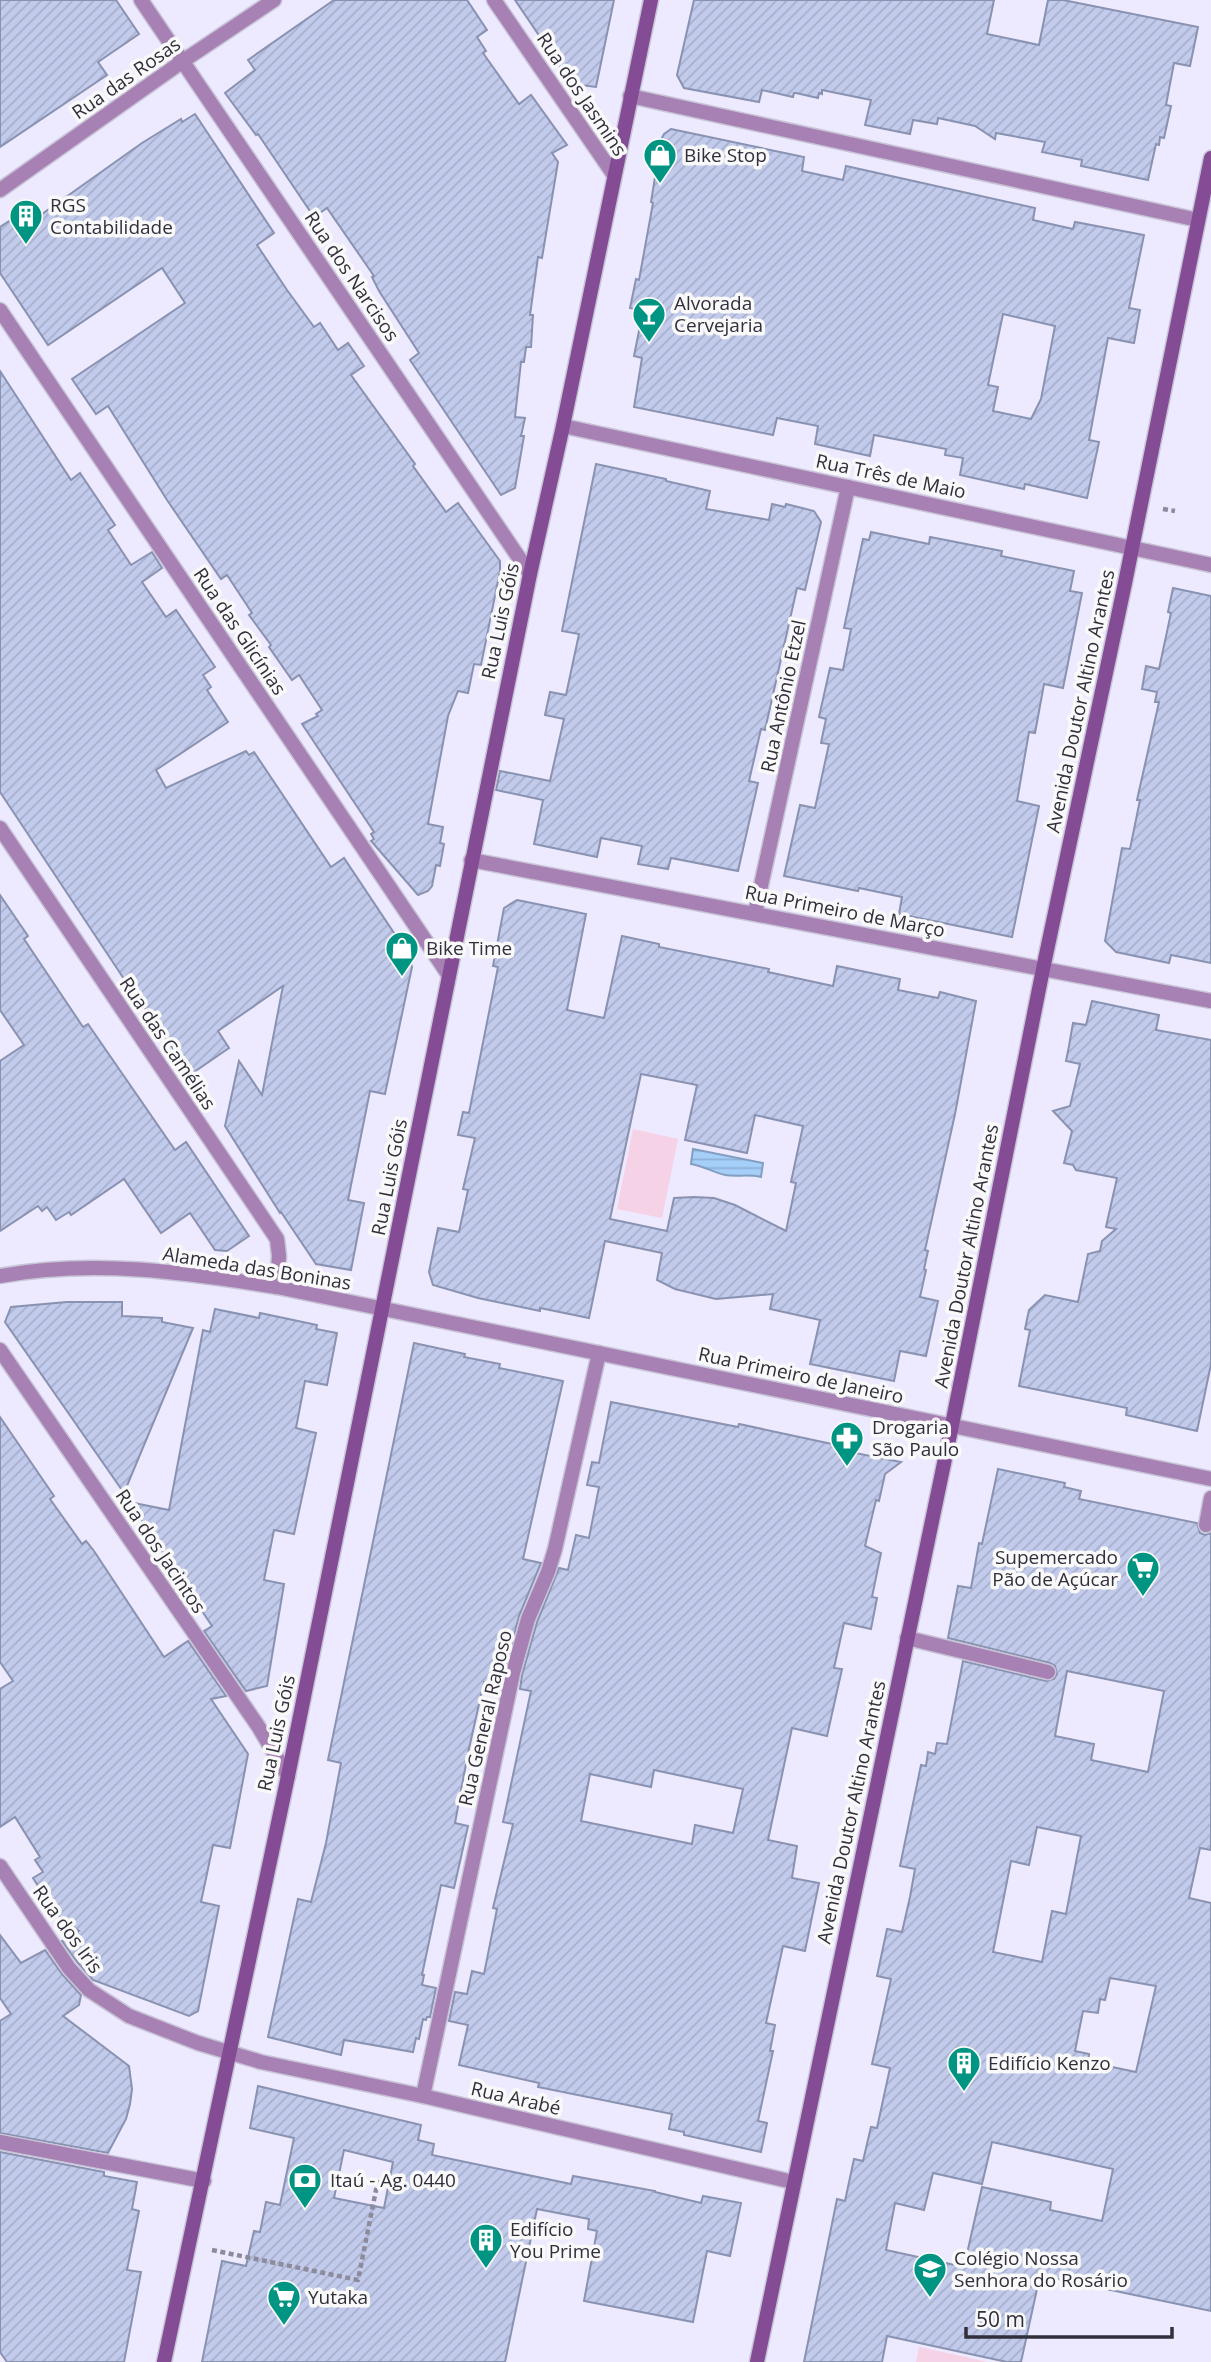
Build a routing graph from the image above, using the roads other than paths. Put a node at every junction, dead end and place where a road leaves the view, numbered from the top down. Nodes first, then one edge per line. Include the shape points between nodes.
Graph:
1 (141, 0) edge
2 (274, 0) edge
3 (494, 0) edge
4 (651, 0) edge
5 (183, 61) junction
6 (630, 96) junction
7 (1211, 158) edge
8 (614, 175) junction
9 (0, 190) edge
10 (1198, 220) junction
11 (0, 310) edge
12 (563, 426) junction
13 (848, 487) junction
14 (1131, 546) junction
15 (1211, 565) edge
16 (530, 574) junction
17 (0, 828) edge
18 (471, 860) junction
19 (755, 913) junction
20 (1043, 970) junction
21 (448, 974) junction
22 (1211, 1001) edge
23 (0, 1276) edge
24 (277, 1287) junction
25 (382, 1309) junction
26 (0, 1350) edge
27 (598, 1353) junction
28 (952, 1425) junction
29 (1211, 1479) edge
30 (1211, 1498) edge
31 (1206, 1525) dead end
32 (907, 1638) junction
33 (1048, 1672) dead end
34 (288, 1776) junction
35 (0, 1866) edge
36 (230, 2053) junction
37 (423, 2096) junction
38 (0, 2142) edge
39 (204, 2181) junction
40 (793, 2182) junction
41 (164, 2362) edge
42 (757, 2362) edge

1 - 5 street, Rua dos Narcisos
2 - 5 street, Rua das Rosas
3 - 8 street, Rua dos Jasmins
4 - 6 street, Rua Luis Góis
5 - 9 street, Rua das Rosas
5 - 16 street, Rua dos Narcisos
6 - 8 street, Rua Luis Góis
6 - 10 street
7 - 10 street, Avenida Doutor Altino Arantes
8 - 12 street, Rua Luis Góis
10 - 14 street, Avenida Doutor Altino Arantes
11 - 21 street, Rua das Glicínias
12 - 13 street, Rua Três de Maio
12 - 16 street, Rua Luis Góis
13 - 14 street, Rua Três de Maio
13 - 19 street, Rua Antônio Etzel
14 - 15 street, Rua Três de Maio
14 - 20 street, Avenida Doutor Altino Arantes
16 - 18 street, Rua Luis Góis
17 - 24 street, Rua das Camélias via 277,1239
18 - 19 street, Rua Primeiro de Março
18 - 21 street, Rua Luis Góis
19 - 20 street, Rua Primeiro de Março
20 - 22 street, Rua Primeiro de Março
20 - 28 street, Avenida Doutor Altino Arantes
21 - 25 street, Rua Luis Góis
23 - 24 street, Alameda das Boninas via 50,1269 140,1269
24 - 25 street, Alameda das Boninas
25 - 27 street, Rua Primeiro de Janeiro
25 - 34 street, Rua Luis Góis
26 - 34 street, Rua dos Jacintos
27 - 28 street, Rua Primeiro de Janeiro
27 - 37 street, Rua General Raposo via 555,1549 513,1672
28 - 29 street, Rua Primeiro de Janeiro
28 - 32 street, Avenida Doutor Altino Arantes
30 - 31 street
32 - 33 street
32 - 40 street, Avenida Doutor Altino Arantes
34 - 36 street, Rua Luis Góis
35 - 36 street, Rua dos Iris via 89,1990 129,2016
36 - 37 street, Rua Arabé
36 - 39 street, Rua Luis Góis
37 - 40 street, Rua Arabé
38 - 39 street
39 - 41 street, Rua Luis Góis
40 - 42 street, Avenida Doutor Altino Arantes

